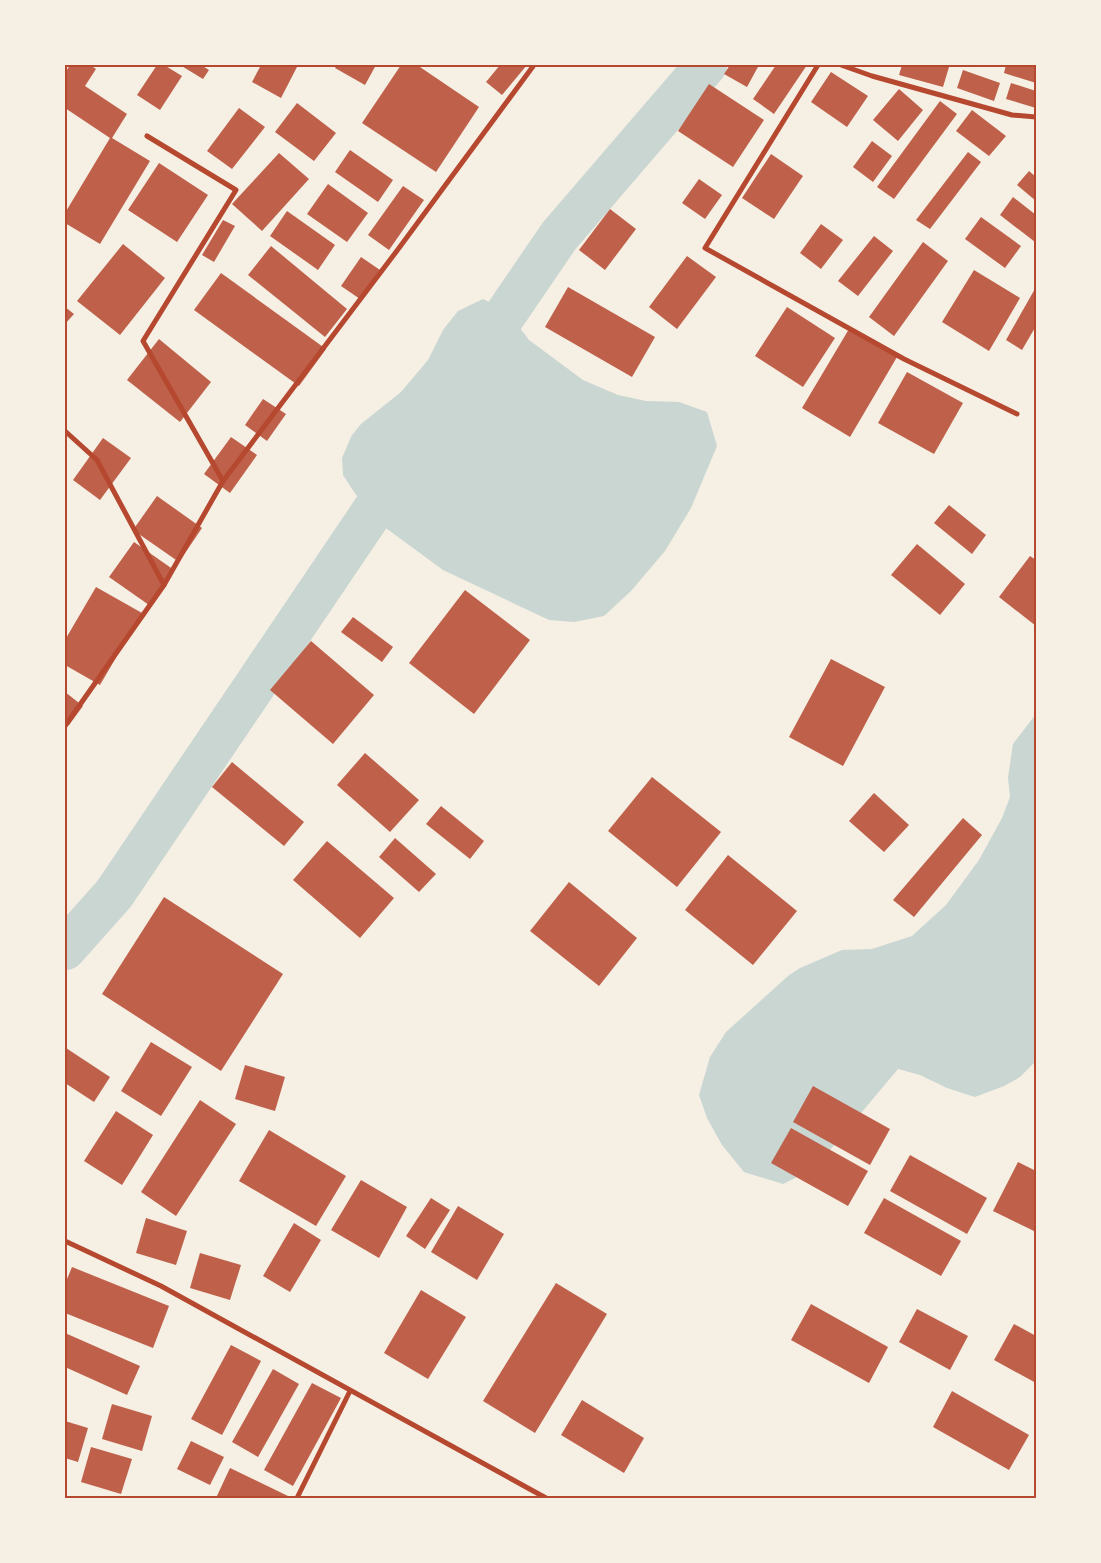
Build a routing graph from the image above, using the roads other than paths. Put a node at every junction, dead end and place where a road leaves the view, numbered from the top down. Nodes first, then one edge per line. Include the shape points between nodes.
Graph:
1 (534, 65) edge
2 (818, 65) edge
3 (841, 65) edge
4 (1036, 117) edge
5 (146, 136) dead end
6 (1017, 414) dead end
7 (65, 431) edge
8 (223, 481) junction
9 (164, 585) junction
10 (65, 726) edge
11 (65, 1241) edge
12 (350, 1391) junction
13 (297, 1498) edge
14 (546, 1498) edge

1 - 8 street
2 - 6 street via 705,248 904,359
3 - 4 street via 1012,115
5 - 8 street via 236,190 143,341
7 - 9 street via 97,460
8 - 9 street
9 - 10 street
11 - 12 street via 160,1286
12 - 13 street
12 - 14 street

